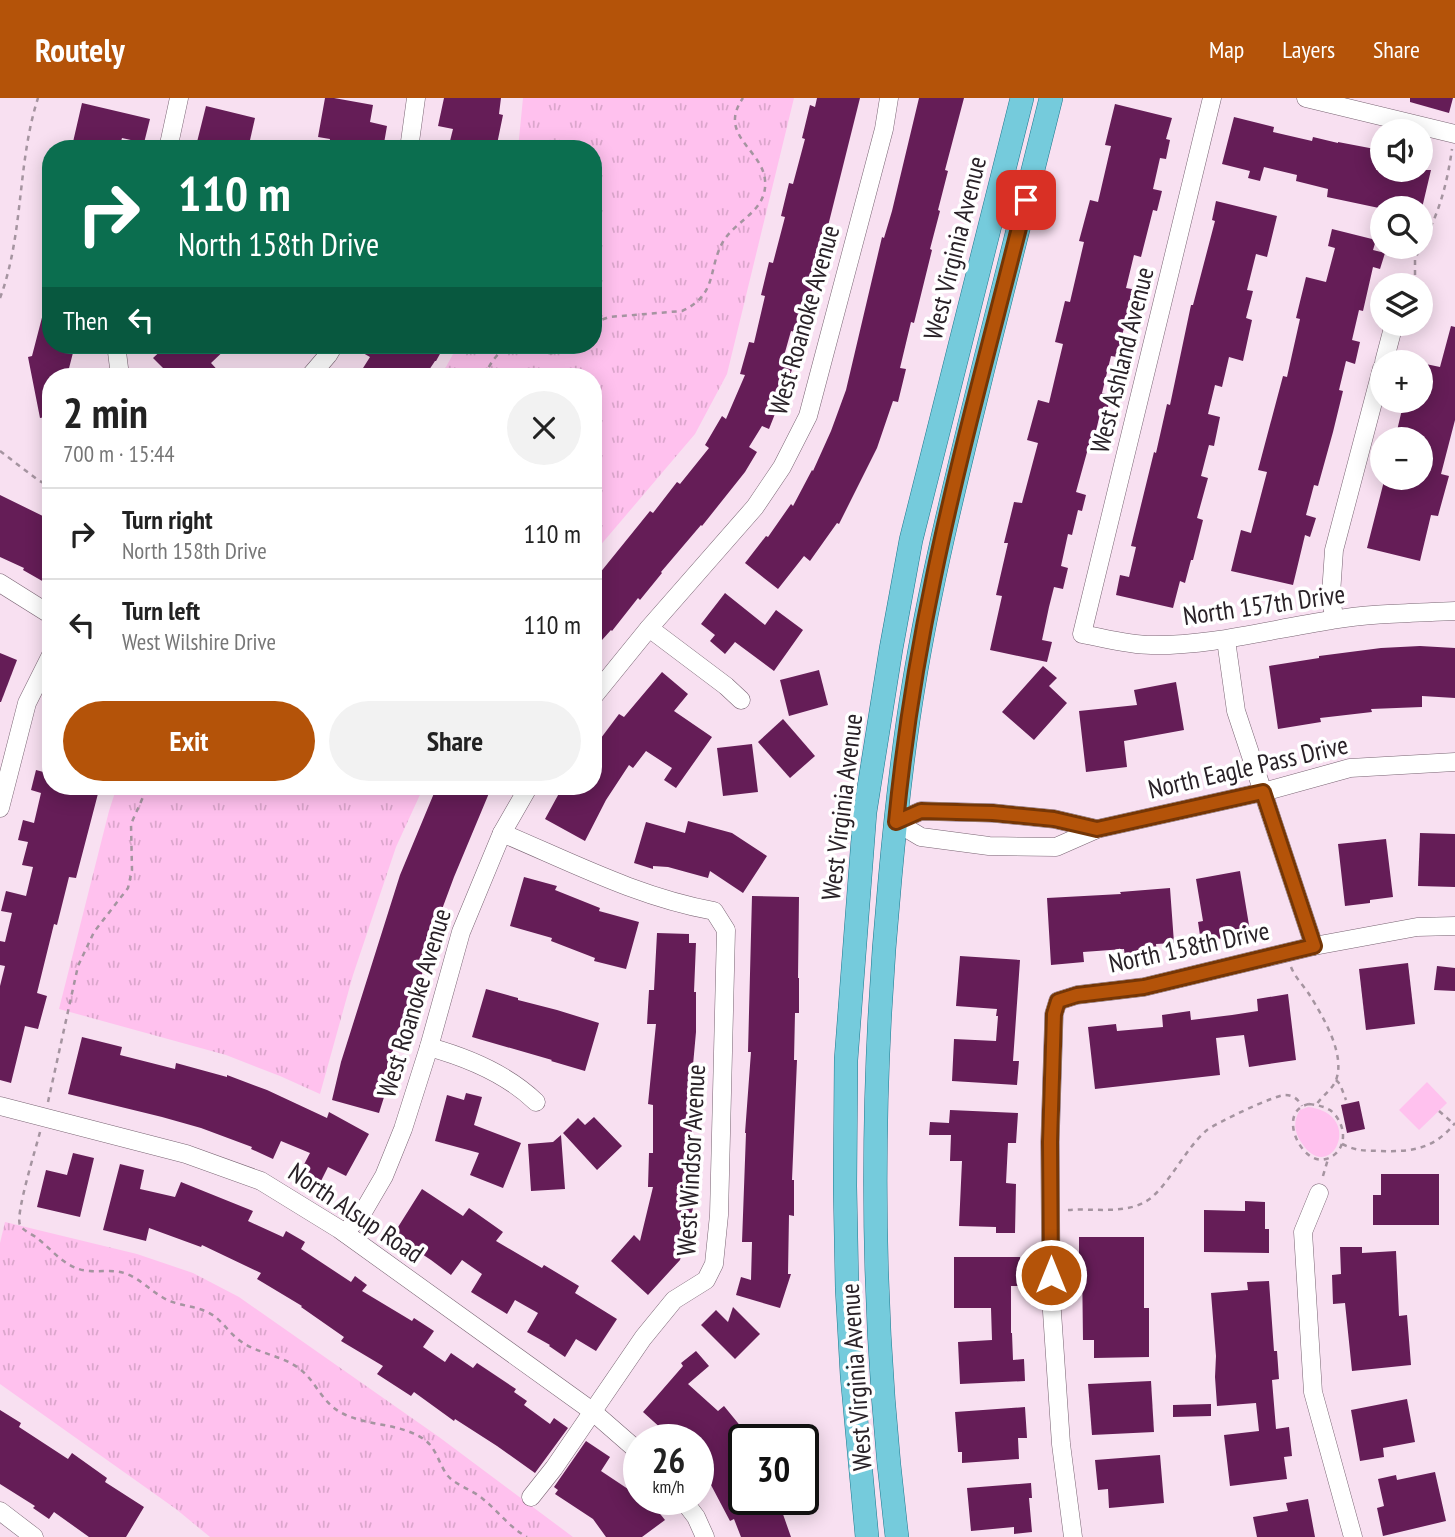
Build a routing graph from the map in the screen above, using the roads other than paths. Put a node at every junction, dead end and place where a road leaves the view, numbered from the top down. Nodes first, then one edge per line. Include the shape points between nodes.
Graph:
1 (179, 98) edge
2 (416, 98) edge
3 (889, 98) edge
4 (1022, 98) edge
5 (1051, 98) edge
6 (1212, 98) edge
7 (1306, 98) edge
8 (1454, 134) edge
9 (170, 140) edge
10 (411, 140) edge
11 (329, 354) edge
12 (317, 368) edge
13 (1370, 413) edge
14 (0, 583) edge
15 (42, 609) edge
16 (1455, 611) edge
17 (1334, 619) junction
18 (649, 628) junction
19 (1082, 634) joint
20 (1226, 640) junction
21 (42, 673) edge
22 (602, 686) edge
23 (741, 700) dead end
24 (1455, 762) edge
25 (1263, 792) junction
26 (524, 795) edge
27 (0, 808) edge
28 (1004, 814) junction
29 (896, 822) junction
30 (1097, 829) junction
31 (502, 833) junction
32 (1002, 846) junction
33 (1455, 926) edge
34 (1314, 946) junction
35 (429, 1047) junction
36 (537, 1102) dead end
37 (0, 1106) edge
38 (1318, 1193) dead end
39 (345, 1233) junction
40 (592, 1411) junction
41 (623, 1438) edge
42 (531, 1497) dead end
43 (0, 1511) edge
44 (694, 1515) edge
45 (34, 1537) edge
46 (705, 1537) edge
47 (867, 1537) edge
48 (897, 1537) edge
49 (1073, 1537) edge
50 (1353, 1537) edge

1 - 9 street
2 - 10 street
3 - 18 street, West Roanoke Avenue via 808,416 755,508
4 - 47 main road, West Virginia Avenue via 911,540 865,812 846,1060 845,1198 850,1351
5 - 29 main road, West Virginia Avenue via 934,576
6 - 19 street, West Ashland Avenue
7 - 8 street
11 - 12 street
13 - 17 street via 1334,550
14 - 15 street
16 - 17 street, North 157th Drive
17 - 20 street, North 157th Drive
18 - 22 street, West Roanoke Avenue
18 - 23 street
19 - 20 street, North 157th Drive via 1147,645
20 - 25 street via 1236,711
21 - 27 street via 27,703
24 - 25 street, North Eagle Pass Drive via 1350,768
25 - 30 street, North Eagle Pass Drive
25 - 34 street
26 - 31 street, West Roanoke Avenue
28 - 29 street, North Eagle Pass Drive via 921,811
28 - 30 street, North Eagle Pass Drive
28 - 32 street
29 - 32 street, North Eagle Pass Drive via 921,837
29 - 48 main road, West Virginia Avenue via 882,962 875,1183 883,1390
30 - 32 street, North Eagle Pass Drive via 1056,847
31 - 35 street, West Roanoke Avenue via 461,932
31 - 40 street, West Windsor Avenue via 610,881 714,911 726,930 714,1264 706,1280 674,1300
33 - 34 street, North 158th Drive via 1417,927
34 - 49 street, North 158th Drive via 1144,987 1058,1001 1050,1142 1051,1297
35 - 36 street via 498,1073
35 - 39 street, West Roanoke Avenue via 384,1176
37 - 39 street, North Alsup Road via 186,1154 261,1181
38 - 50 street via 1303,1232 1313,1392
39 - 40 street, North Alsup Road
40 - 41 street, North Alsup Road
40 - 42 street, West Windsor Avenue
43 - 45 street
44 - 46 street

